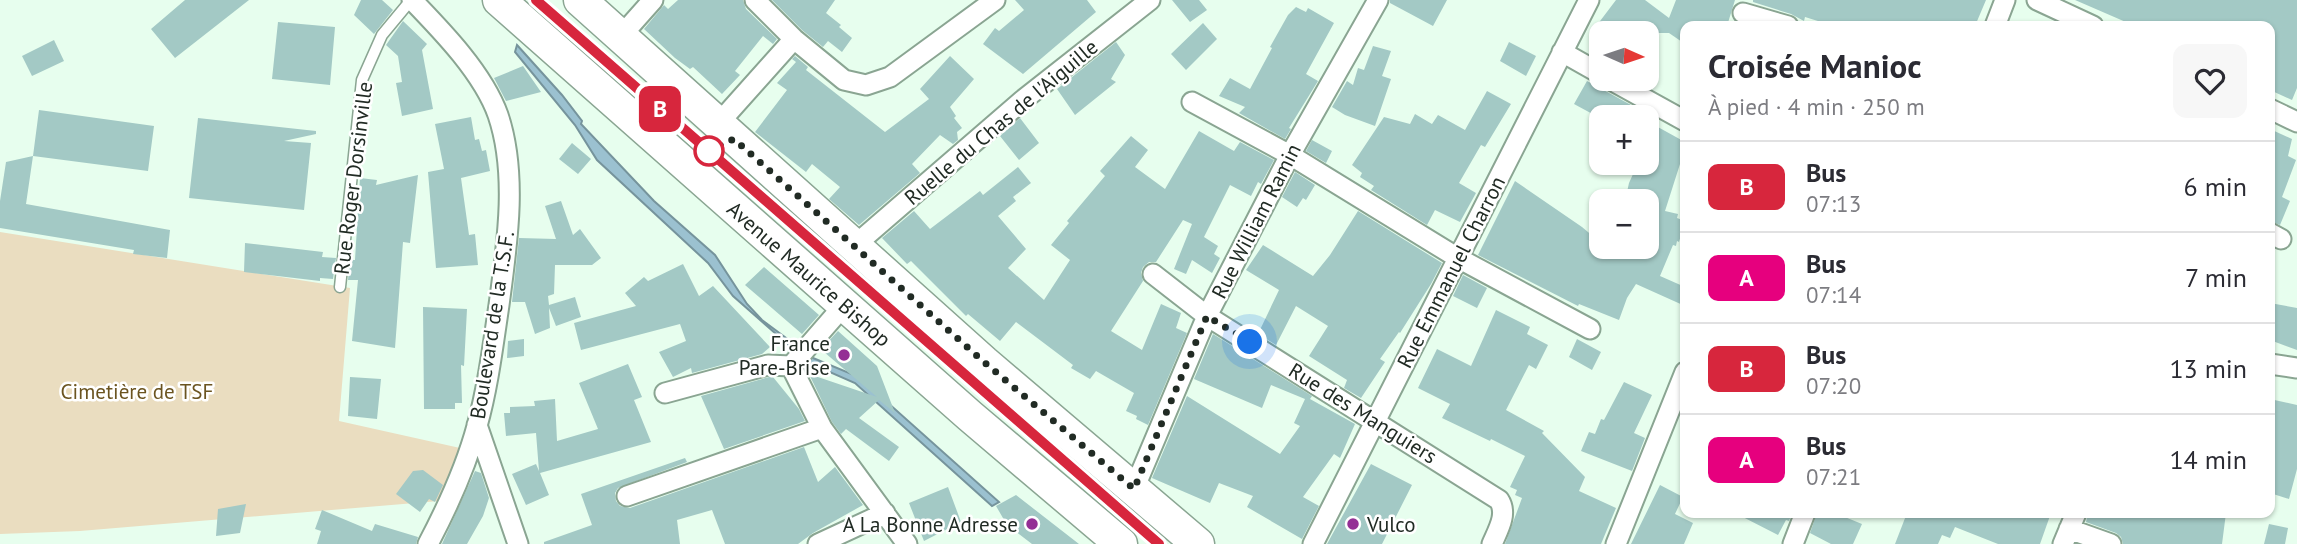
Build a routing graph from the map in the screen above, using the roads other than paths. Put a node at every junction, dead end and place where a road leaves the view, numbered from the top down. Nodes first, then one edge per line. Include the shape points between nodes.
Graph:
1 (412, 0) edge
2 (499, 0) edge
3 (536, 0) edge
4 (580, 0) edge
5 (653, 0) edge
6 (755, 0) edge
7 (995, 0) edge
8 (1150, 0) edge
9 (1378, 0) edge
10 (1589, 0) edge
11 (2005, 0) edge
12 (2037, 0) edge
13 (1743, 13) edge
14 (1771, 21) edge
15 (1997, 21) edge
16 (2082, 21) edge
17 (621, 36) junction
18 (794, 39) junction
19 (1562, 52) junction
20 (1589, 67) edge
21 (1631, 91) edge
22 (1192, 102) dead end
23 (2275, 111) edge
24 (1680, 118) edge
25 (2297, 122) edge
26 (718, 124) junction
27 (1290, 155) junction
28 (854, 246) junction
29 (1458, 258) junction
30 (1153, 274) dead end
31 (340, 287) dead end
32 (845, 304) junction
33 (1207, 316) junction
34 (1590, 329) dead end
35 (795, 362) junction
36 (2275, 365) edge
37 (2297, 368) edge
38 (1680, 384) edge
39 (665, 393) dead end
40 (1377, 421) junction
41 (477, 425) junction
42 (822, 428) junction
43 (1134, 489) junction
44 (627, 496) dead end
45 (885, 513) junction
46 (1803, 518) edge
47 (2070, 529) edge
48 (428, 544) edge
49 (518, 544) edge
50 (818, 544) edge
51 (907, 544) edge
52 (1121, 544) edge
53 (1159, 544) edge
54 (1198, 544) edge
55 (1313, 544) edge
56 (1492, 544) edge
57 (1616, 544) edge
58 (1793, 544) edge
59 (2111, 544) edge

1 - 31 lane, Rue Roger Dorsinville via 383,35 362,80
1 - 41 street, Boulevard de la T.S.F. via 475,73 497,113 506,148 508,243
2 - 32 main road, Avenue Maurice Bishop
3 - 53 lane
4 - 17 main road
5 - 17 street
6 - 18 street
7 - 18 street via 890,77 866,85 845,80
8 - 28 street, Ruelle du Chas de l'Aiguille via 1023,100
9 - 27 street, Rue William Ramin
10 - 19 street, Rue Emmanuel Charron
11 - 15 street
12 - 16 street
13 - 14 street
17 - 26 main road
18 - 26 street
19 - 20 street
19 - 29 street, Rue Emmanuel Charron
21 - 24 street
22 - 27 street
23 - 25 street
26 - 28 main road
27 - 29 street
27 - 33 street, Rue William Ramin
28 - 43 main road
29 - 34 street
29 - 40 street, Rue Emmanuel Charron
30 - 33 street, Rue des Manguiers
32 - 35 street
32 - 52 main road, Avenue Maurice Bishop
33 - 40 street, Rue des Manguiers
33 - 43 street, Rue William Ramin
35 - 39 street
35 - 42 street
36 - 37 street
38 - 57 street
40 - 55 street, Rue Emmanuel Charron
40 - 56 street, Rue des Manguiers via 1499,500 1503,515
41 - 48 street, Boulevard de la T.S.F. via 451,500
41 - 49 street
42 - 44 street
42 - 45 street
43 - 54 main road
45 - 50 street
45 - 51 street
46 - 58 street
47 - 59 street

